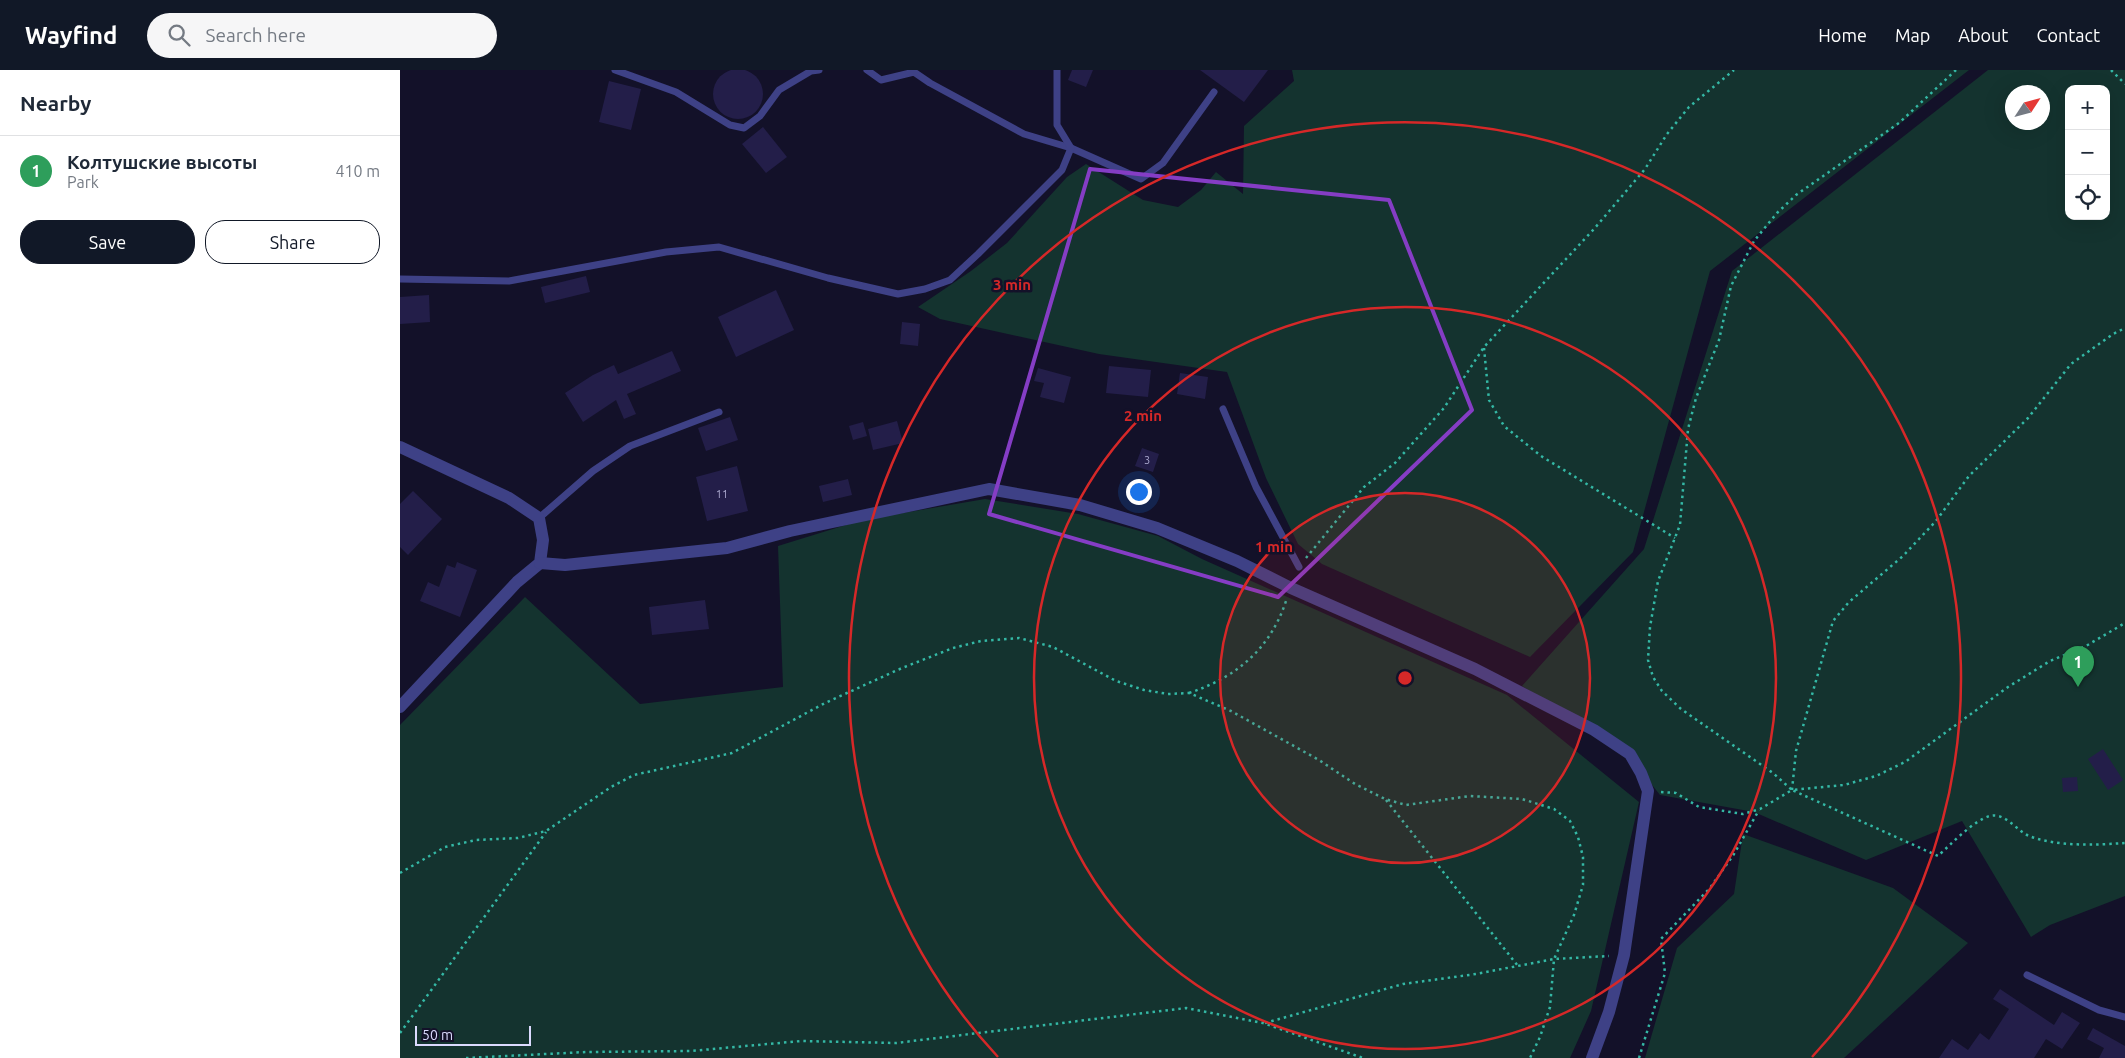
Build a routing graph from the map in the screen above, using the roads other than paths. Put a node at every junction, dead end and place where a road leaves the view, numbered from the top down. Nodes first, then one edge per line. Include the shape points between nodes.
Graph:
1 (615, 70) edge
2 (819, 70) edge
3 (867, 70) edge
4 (1057, 70) edge
5 (1214, 92) dead end
6 (1071, 148) junction
7 (400, 279) edge
8 (1223, 409) dead end
9 (719, 412) dead end
10 (400, 447) edge
11 (539, 518) junction
12 (540, 563) junction
13 (1298, 567) road end
14 (400, 707) edge
15 (2026, 975) dead end
16 (2125, 1017) edge
17 (1592, 1058) edge

1 - 2 lane via 676,92 730,125 744,128 760,116 779,90 811,71
3 - 6 lane via 882,80 914,72 1024,134
4 - 6 lane via 1057,125
5 - 6 lane via 1163,163 1142,179
6 - 7 lane via 1062,170 978,254 950,280 925,290 898,294 719,247 666,252 509,281
8 - 13 lane via 1256,487
9 - 11 lane via 630,446 593,471
10 - 11 street via 509,498
11 - 12 street via 543,540
12 - 14 street via 517,582
12 - 17 street via 565,566 727,548 790,531 989,489 1080,505 1158,528 1476,670 1594,730 1630,754 1648,791 1624,955 1609,1012
15 - 16 lane via 2099,1010

